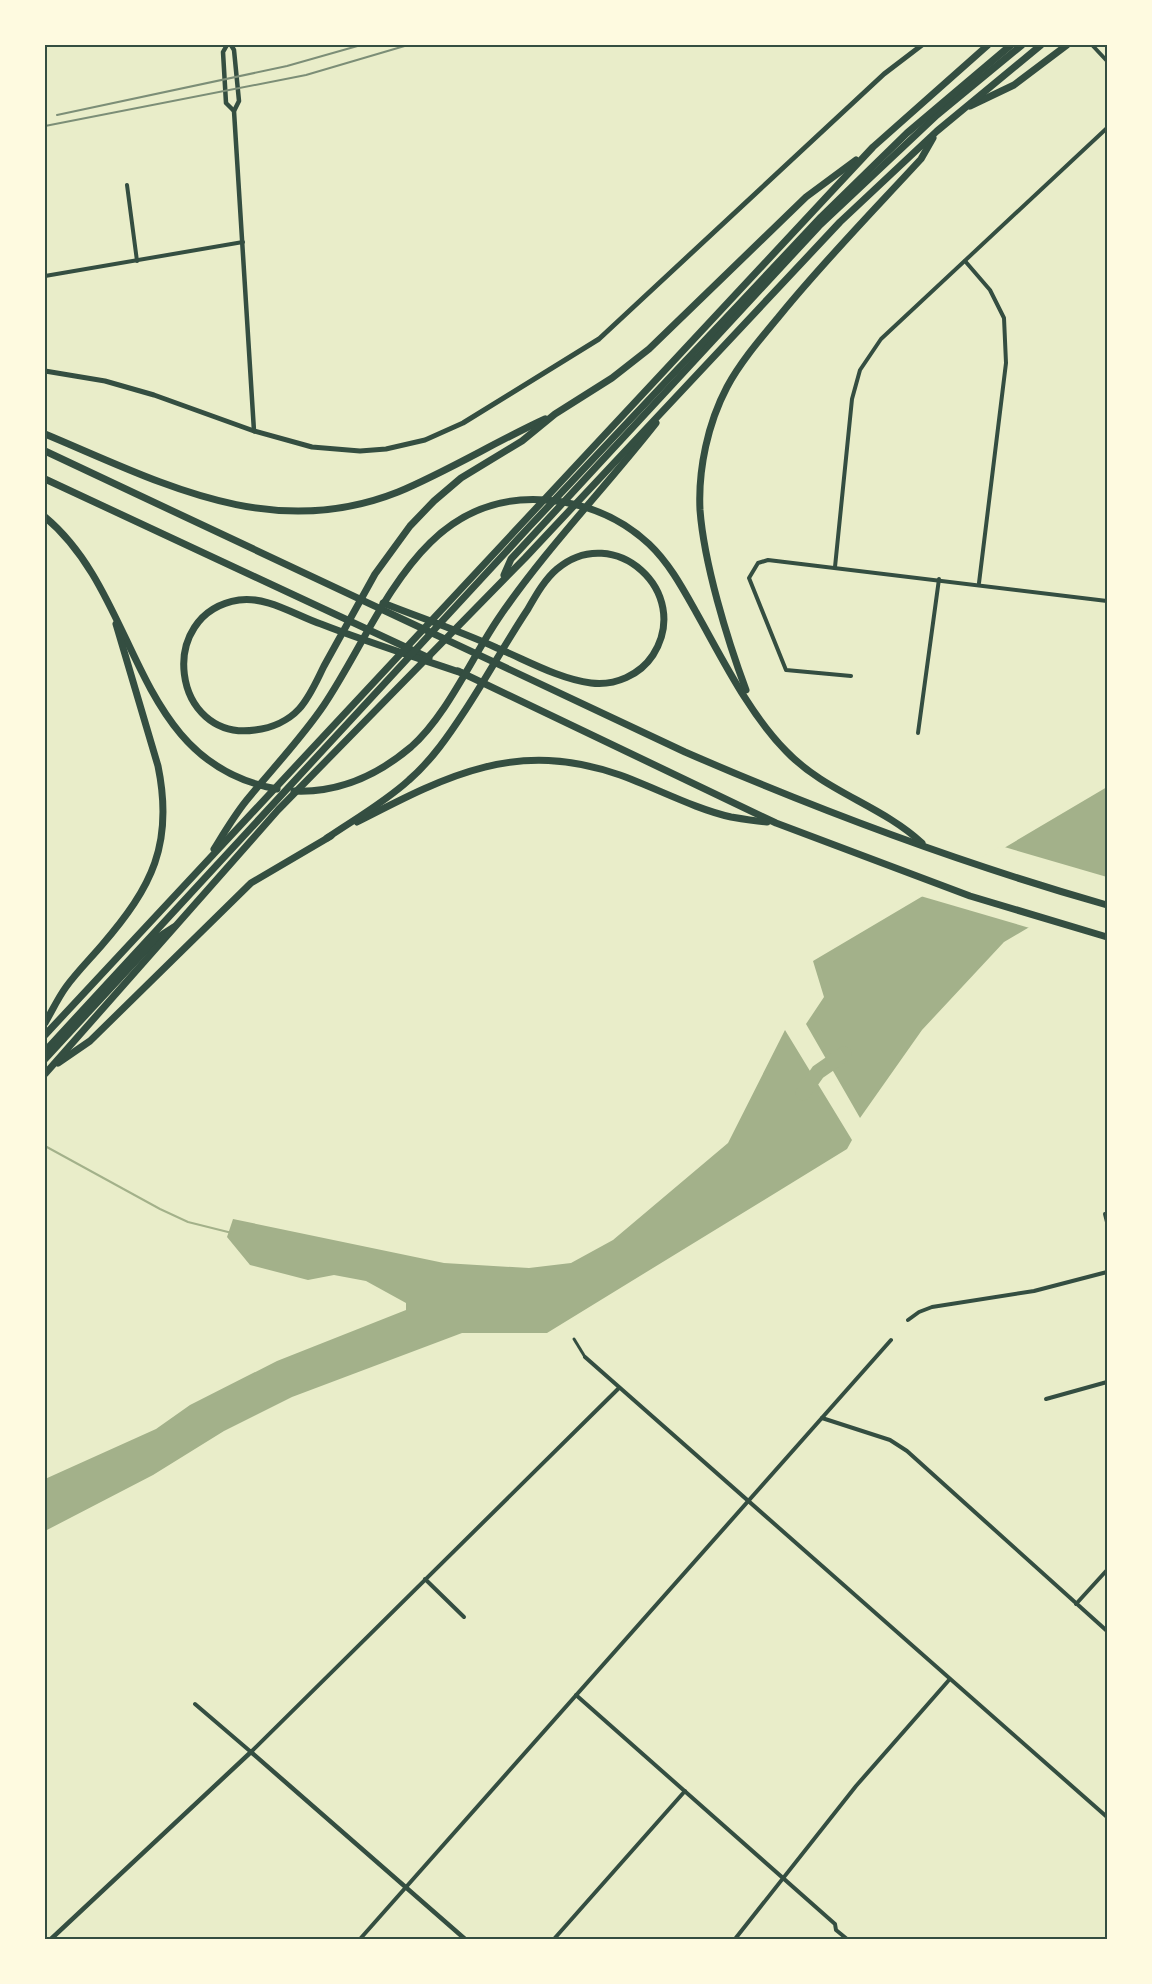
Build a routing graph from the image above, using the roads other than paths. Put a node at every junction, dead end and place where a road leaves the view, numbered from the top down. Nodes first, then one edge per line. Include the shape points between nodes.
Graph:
1 (229, 45) edge
2 (922, 45) edge
3 (988, 45) edge
4 (1011, 45) edge
5 (1022, 45) edge
6 (1041, 45) edge
7 (1067, 45) edge
8 (1093, 46) edge
9 (1107, 61) edge
10 (234, 111) junction
11 (960, 111) junction
12 (1107, 128) edge
13 (937, 131) junction
14 (873, 147) junction
15 (127, 185) dead end
16 (243, 242) junction
17 (137, 261) junction
18 (965, 261) junction
19 (45, 276) edge
20 (45, 370) edge
21 (683, 388) junction
22 (555, 414) junction
23 (254, 431) junction
24 (45, 434) edge
25 (45, 451) edge
26 (45, 479) edge
27 (45, 517) edge
28 (835, 567) junction
29 (939, 579) junction
30 (502, 580) junction
31 (327, 582) junction
32 (979, 584) junction
33 (1107, 601) edge
34 (112, 610) junction
35 (462, 673) junction
36 (851, 676) dead end
37 (751, 704) junction
38 (918, 733) dead end
39 (776, 824) junction
40 (327, 838) junction
41 (924, 845) junction
42 (202, 867) junction
43 (1107, 905) edge
44 (181, 922) junction
45 (1107, 937) edge
46 (45, 1023) edge
47 (45, 1035) edge
48 (45, 1051) edge
49 (45, 1059) edge
50 (47, 1072) edge
51 (1105, 1214) dead end
52 (1107, 1222) edge
53 (1107, 1272) edge
54 (908, 1320) dead end
55 (574, 1339) dead end
56 (891, 1340) dead end
57 (585, 1357) joint
58 (1107, 1382) edge
59 (619, 1388) junction
60 (1046, 1399) dead end
61 (822, 1418) junction
62 (749, 1502) junction
63 (1107, 1570) edge
64 (425, 1579) junction
65 (1076, 1604) junction
66 (464, 1617) dead end
67 (1107, 1630) edge
68 (949, 1680) junction
69 (576, 1695) junction
70 (195, 1704) dead end
71 (251, 1752) junction
72 (685, 1791) junction
73 (1107, 1817) edge
74 (784, 1878) junction
75 (407, 1887) junction
76 (51, 1939) edge
77 (360, 1939) edge
78 (465, 1939) edge
79 (554, 1939) edge
80 (735, 1939) edge
81 (847, 1939) edge

1 - 10 street via 234,50 239,101
1 - 10 street via 223,52 226,104
2 - 23 main road via 876,81 599,339 463,423 405,446 360,451 312,447
3 - 14 highway
4 - 48 highway via 908,133 821,217
5 - 30 highway via 929,122 819,226 511,559
6 - 11 highway
7 - 11 highway via 1014,85
8 - 9 street
10 - 16 street
11 - 13 highway
12 - 18 street
13 - 21 highway via 840,222
13 - 37 highway via 921,159 799,291 754,346 717,410 702,471 700,509 706,551 734,658
14 - 22 highway via 806,197 649,349
14 - 42 highway
15 - 17 street
16 - 17 street
16 - 23 street
17 - 19 street
18 - 28 street via 881,339 860,370 852,399
18 - 32 street via 990,290 1004,318 1006,363
20 - 23 main road via 154,395
21 - 30 highway
21 - 34 highway via 511,601 431,725 378,771 338,786 300,791 265,787 219,769 173,727
22 - 24 highway via 396,492 368,501 308,510 257,509 206,499
22 - 35 highway via 522,441 461,478 410,526 375,574 308,695 291,717 265,729 248,731 232,729 203,714 186,687 183,654 196,626 222,605 256,600 319,624
25 - 31 highway
26 - 35 highway
27 - 34 highway via 79,550
28 - 29 street
28 - 36 street via 768,560 758,563 749,578 786,670
29 - 32 street
29 - 38 street
30 - 44 highway via 278,810
31 - 40 highway via 518,657 570,678 591,683 624,679 650,660 659,646 664,623 661,598 643,570 629,560 613,555 582,556 556,569 530,605 467,708 426,764 394,793
31 - 41 highway via 686,752 793,799
32 - 33 street
34 - 46 highway via 158,766 163,789 163,840 137,902 66,987
35 - 39 highway
37 - 41 highway via 784,750 819,780 902,825
37 - 42 highway via 666,563 646,541 616,519 562,501 526,500 491,506 455,523 413,559 323,706 244,803
39 - 40 highway via 729,817 584,765 544,760 512,761 446,778
39 - 45 highway via 980,899
40 - 50 highway via 251,883 90,1041
41 - 43 highway
42 - 47 highway
44 - 49 highway via 157,938
44 - 50 highway
51 - 52 street
53 - 54 street via 1034,1291 932,1307
55 - 57 street
56 - 61 street
57 - 59 street
58 - 60 street
59 - 62 street
59 - 64 street
61 - 62 street
61 - 65 street via 890,1440 907,1451
62 - 68 street
62 - 69 street
63 - 65 street
64 - 66 street
64 - 71 street
65 - 67 street
68 - 73 street
68 - 74 street via 856,1786
69 - 72 street
69 - 75 street
70 - 71 street
71 - 75 street
71 - 76 street
72 - 74 street
72 - 79 street
74 - 80 street
74 - 81 street
75 - 77 street
75 - 78 street

